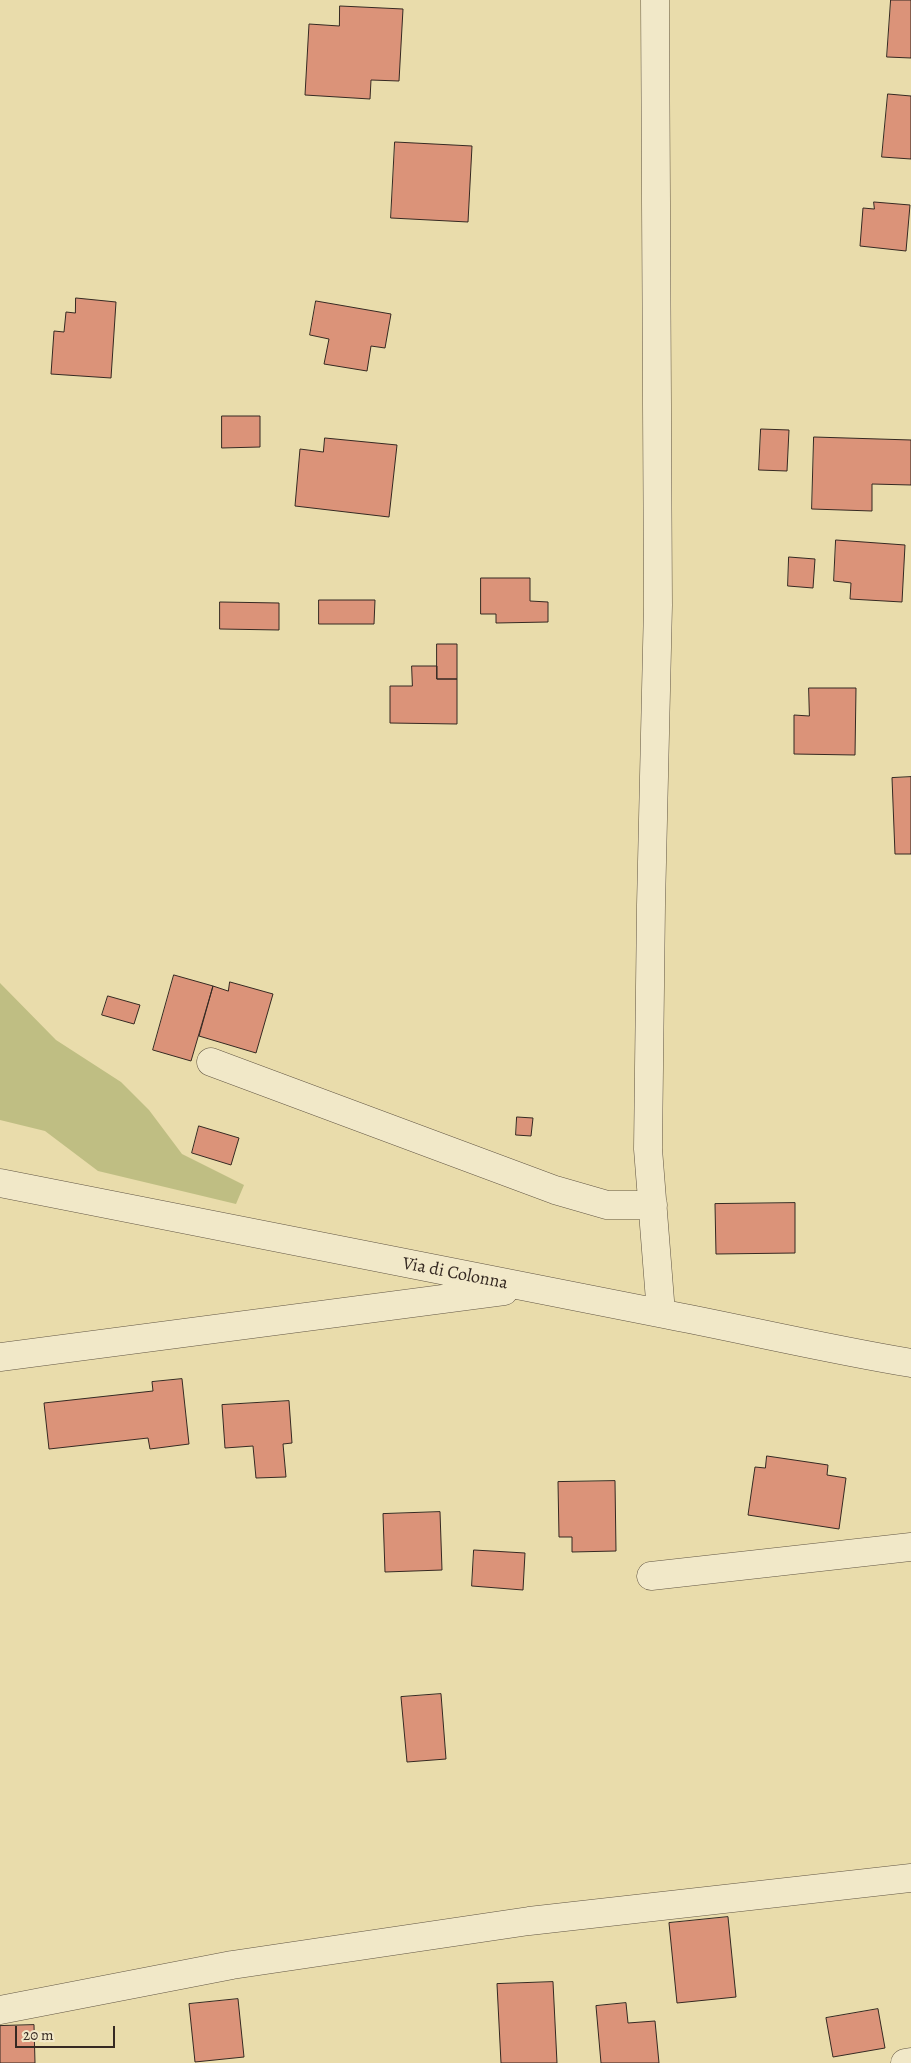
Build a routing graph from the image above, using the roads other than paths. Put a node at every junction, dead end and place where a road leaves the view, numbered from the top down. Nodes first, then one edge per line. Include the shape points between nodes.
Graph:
1 (655, 0) edge
2 (211, 1062) dead end
3 (0, 1183) edge
4 (653, 1205) junction
5 (529, 1288) junction
6 (662, 1313) junction
7 (0, 1357) edge
8 (911, 1363) edge
9 (911, 1547) edge
10 (651, 1576) dead end
11 (911, 1878) edge
12 (0, 2010) edge
13 (911, 2062) edge
14 (905, 2063) edge

1 - 4 street via 658,605 648,1149
2 - 4 street via 555,1190 607,1204
3 - 5 street, Via di Colonna
4 - 6 street
5 - 6 street, Via di Colonna
5 - 7 street
6 - 8 street, Via di Colonna
9 - 10 street
11 - 12 street via 529,1921 232,1965
13 - 14 street

